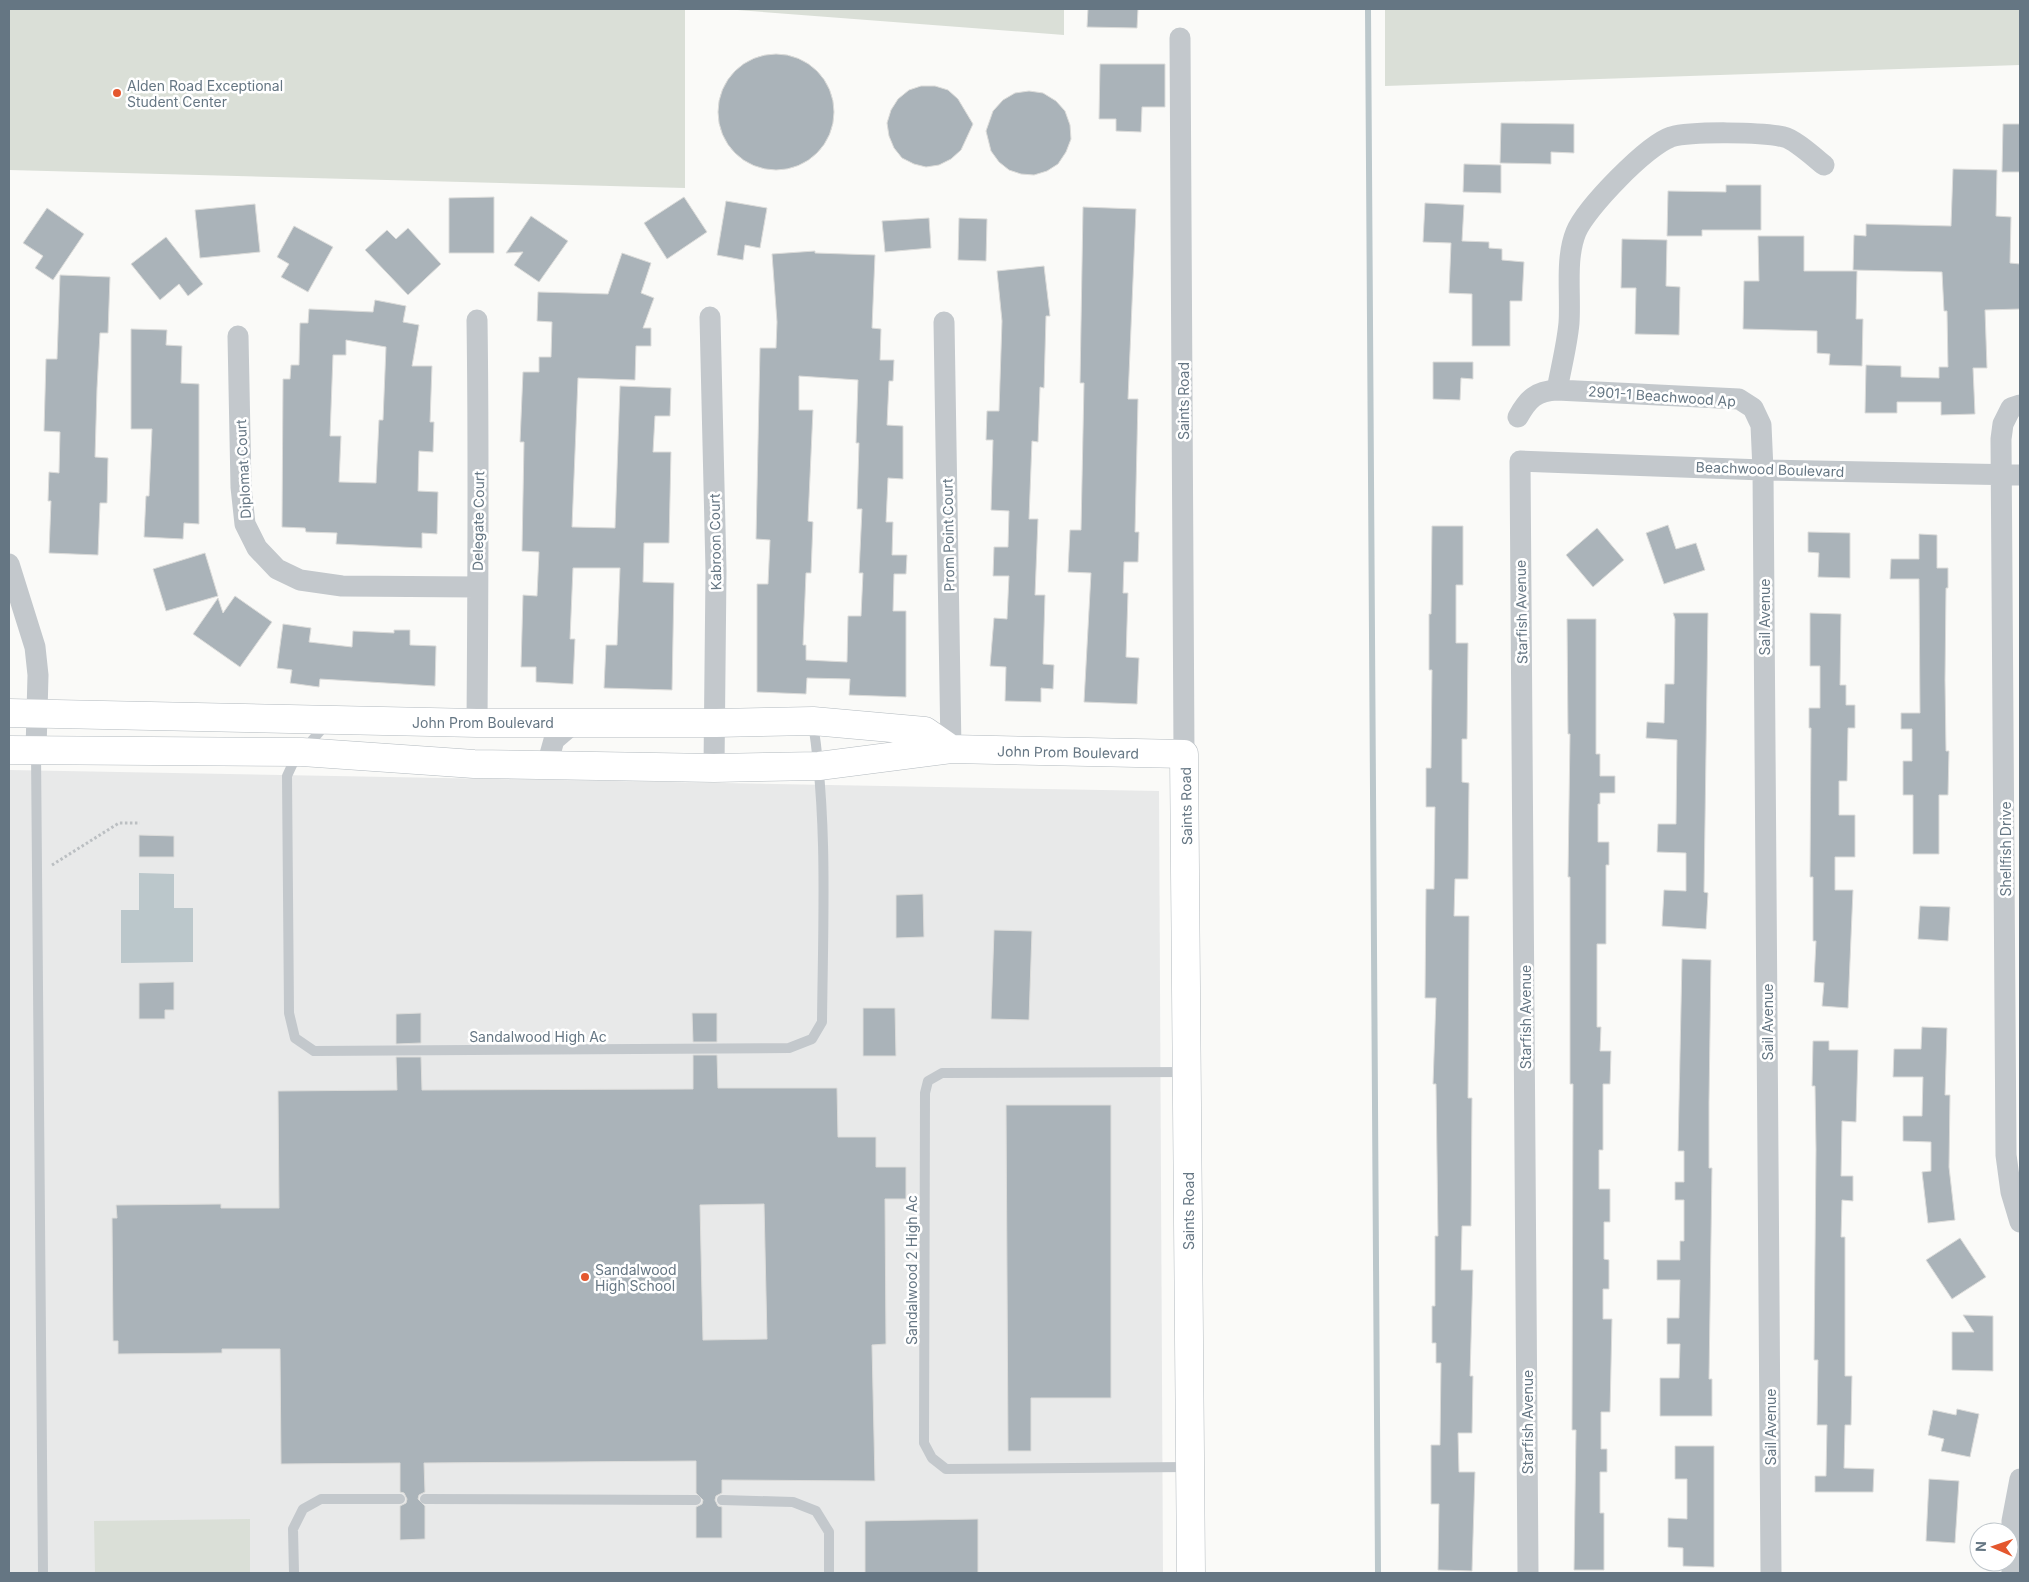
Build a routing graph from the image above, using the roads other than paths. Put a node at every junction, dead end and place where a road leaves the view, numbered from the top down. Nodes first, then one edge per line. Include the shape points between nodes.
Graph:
1 (1180, 38) dead end
2 (1824, 165) dead end
3 (710, 317) dead end
4 (476, 320) dead end
5 (944, 322) dead end
6 (238, 336) dead end
7 (1558, 390) junction
8 (2020, 405) edge
9 (1518, 417) dead end
10 (1520, 461) joint
11 (1763, 470) junction
12 (2011, 475) edge
13 (9, 564) edge
14 (476, 587) junction
15 (9, 713) edge
16 (37, 713) junction
17 (348, 721) junction
18 (813, 721) junction
19 (575, 722) junction
20 (477, 723) junction
21 (716, 723) junction
22 (951, 749) junction
23 (9, 750) edge
24 (36, 750) junction
25 (302, 752) junction
26 (1184, 754) junction
27 (547, 765) junction
28 (820, 766) junction
29 (714, 768) junction
30 (1188, 1072) junction
31 (2020, 1222) edge
32 (1189, 1468) junction
33 (2020, 1479) edge
34 (400, 1499) dead end
35 (424, 1499) dead end
36 (696, 1500) dead end
37 (722, 1500) dead end
38 (43, 1573) edge
39 (294, 1573) edge
40 (829, 1573) edge
41 (1191, 1573) edge
42 (1528, 1573) edge
43 (1771, 1573) edge
44 (2012, 1573) edge

1 - 26 street, Saints Road
2 - 7 street via 1786,137 1705,133 1670,137 1638,161 1611,185 1576,232 1570,266 1569,324
3 - 21 street, Kabroon Court
4 - 14 street, Delegate Court via 479,445
5 - 22 street, Prom Point Court
6 - 14 street, Diplomat Court via 241,488 245,524 257,548 277,569 300,580 342,586
7 - 9 street, 2901-1 Beachwood Ap via 1541,391 1524,406
7 - 11 street, 2901-1 Beachwood Ap via 1739,399 1754,408 1761,425
8 - 12 street, Shellfish Drive via 2012,408 2001,439
10 - 11 street, Beachwood Boulevard
10 - 42 street, Starfish Avenue
11 - 12 street, Beachwood Boulevard
11 - 43 street, Sail Avenue
12 - 31 street, Shellfish Drive via 2006,1155 2011,1192
13 - 16 street via 35,647
14 - 20 street, Delegate Court
15 - 16 street, John Prom Boulevard
16 - 17 street, John Prom Boulevard
16 - 24 street
17 - 20 street, John Prom Boulevard
17 - 25 lane, Sandalwood High Ac via 322,729
18 - 21 street, John Prom Boulevard
18 - 22 street, John Prom Boulevard via 925,731
18 - 28 lane, Sandalwood High Ac
19 - 20 street, John Prom Boulevard
19 - 21 street, John Prom Boulevard
19 - 27 street via 554,740
21 - 29 street, Kabroon Court
22 - 26 street, John Prom Boulevard
22 - 28 street, John Prom Boulevard
23 - 24 street, John Prom Boulevard
24 - 25 street, John Prom Boulevard
24 - 38 lane
25 - 27 street, John Prom Boulevard via 474,764
25 - 28 lane, Sandalwood High Ac via 287,776 289,1013 295,1038 314,1051 789,1048 812,1039 822,1022
26 - 30 street, Saints Road
27 - 29 street, John Prom Boulevard
28 - 29 street, John Prom Boulevard
30 - 32 street, Saints Road
30 - 32 lane, Sandalwood 2 High Ac via 942,1073 928,1081 925,1093 924,1443 932,1458 946,1469
32 - 41 street, Saints Road
33 - 44 street via 2012,1521
34 - 39 lane via 321,1499 303,1509 293,1529
35 - 36 lane
37 - 40 lane via 793,1502 816,1511 829,1532

